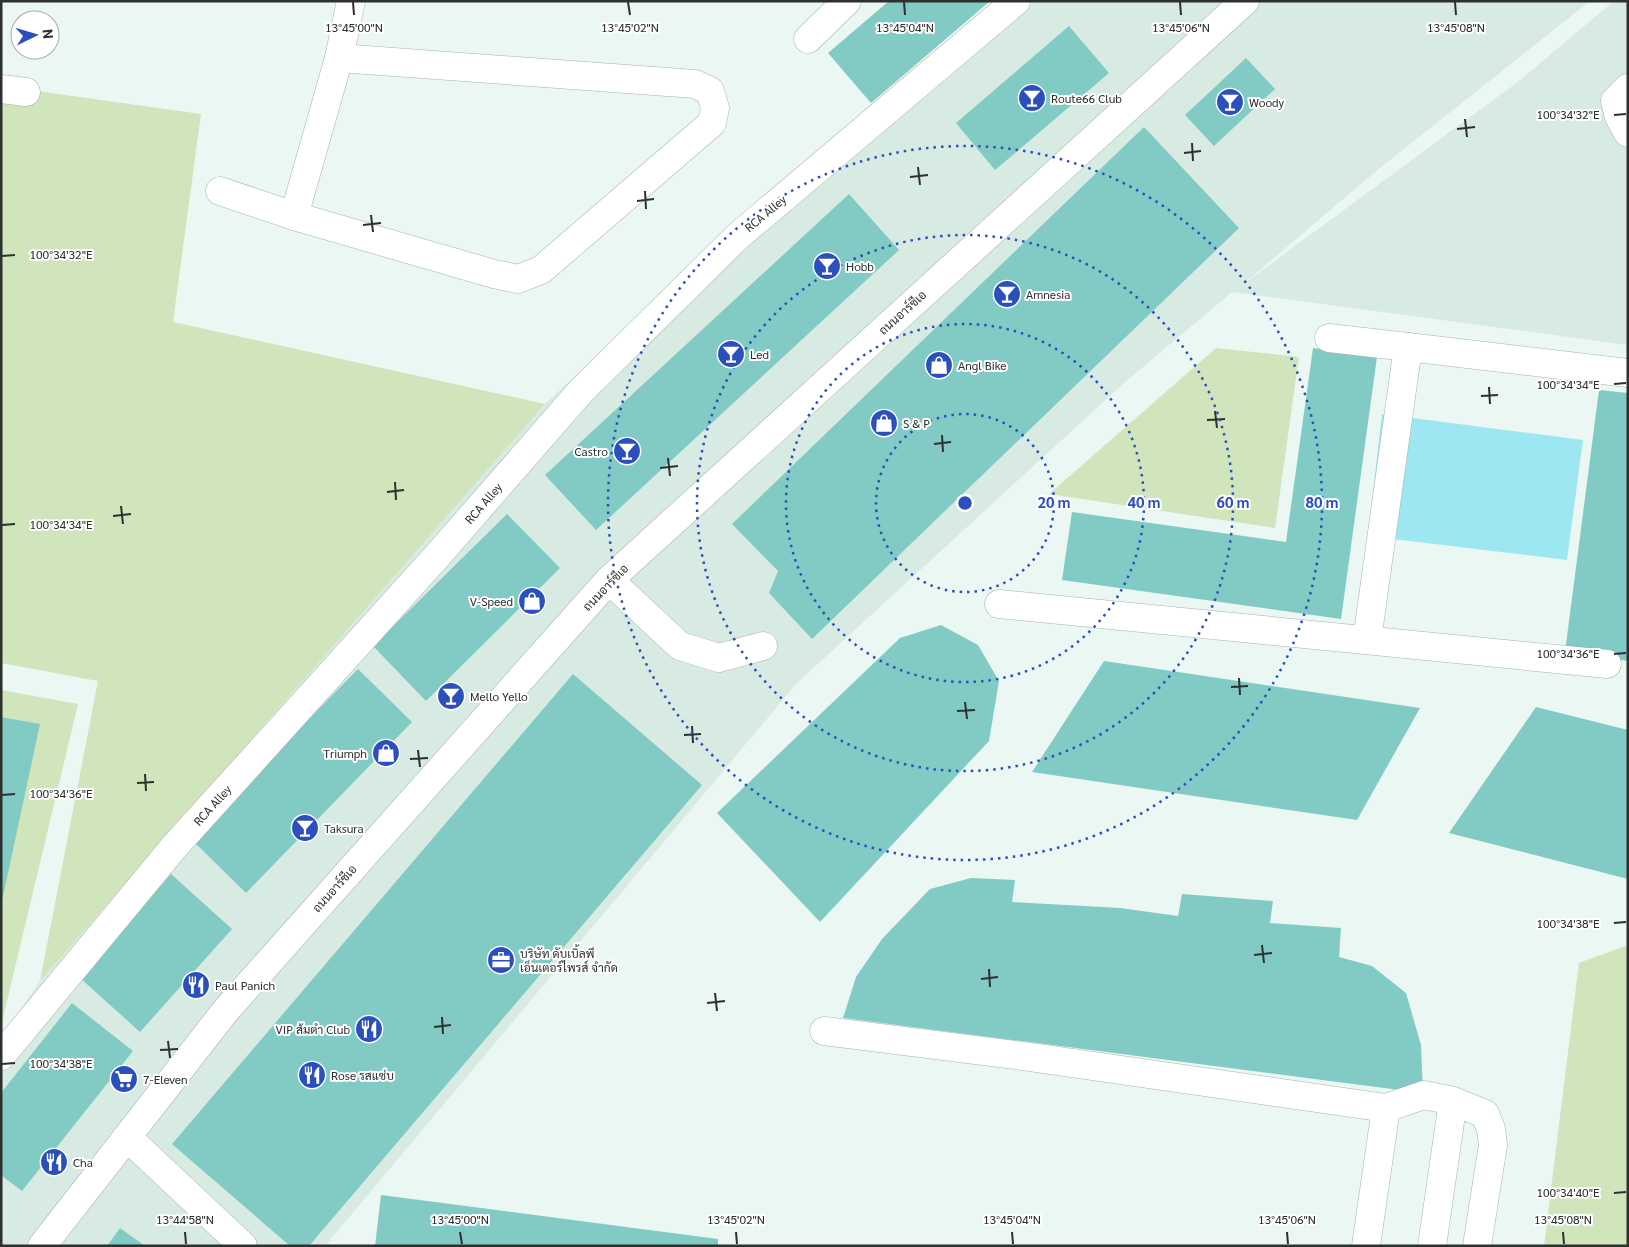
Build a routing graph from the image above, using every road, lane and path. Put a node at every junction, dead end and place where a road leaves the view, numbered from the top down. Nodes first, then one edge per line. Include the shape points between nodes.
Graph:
1 (351, 1) edge
2 (847, 1) edge
3 (1016, 1) edge
4 (1245, 1) edge
5 (808, 39) dead end
6 (339, 58) junction
7 (1628, 88) edge
8 (1628, 132) edge
9 (220, 191) dead end
10 (294, 216) junction
11 (1329, 338) dead end
12 (1408, 347) junction
13 (1628, 373) edge
14 (609, 580) junction
15 (999, 604) dead end
16 (1368, 640) junction
17 (763, 646) dead end
18 (1607, 664) dead end
19 (824, 1031) dead end
20 (1, 1056) edge
21 (1454, 1101) junction
22 (1386, 1108) junction
23 (127, 1137) junction
24 (42, 1246) edge
25 (243, 1246) edge
26 (1366, 1246) edge
27 (1432, 1246) edge
28 (1477, 1246) edge

1 - 6 street
2 - 5 street
3 - 20 street, RCA Alley via 737,237 581,391 438,555 174,847
4 - 14 street, ถนนอาร์ซีเอ
6 - 10 street
6 - 10 street via 695,84 710,91 715,108 712,123 541,270 518,279
7 - 8 street via 1616,101 1619,117
9 - 10 street
11 - 12 street
12 - 13 street
12 - 16 street
14 - 17 street via 680,646 719,658
14 - 23 street, ถนนอาร์ซีเอ via 227,1009
15 - 16 street
16 - 18 street
19 - 22 street
21 - 22 street via 1424,1095
21 - 27 street
21 - 28 street via 1485,1114 1491,1129 1493,1145
22 - 26 street
23 - 24 street, ถนนอาร์ซีเอ
23 - 25 street

